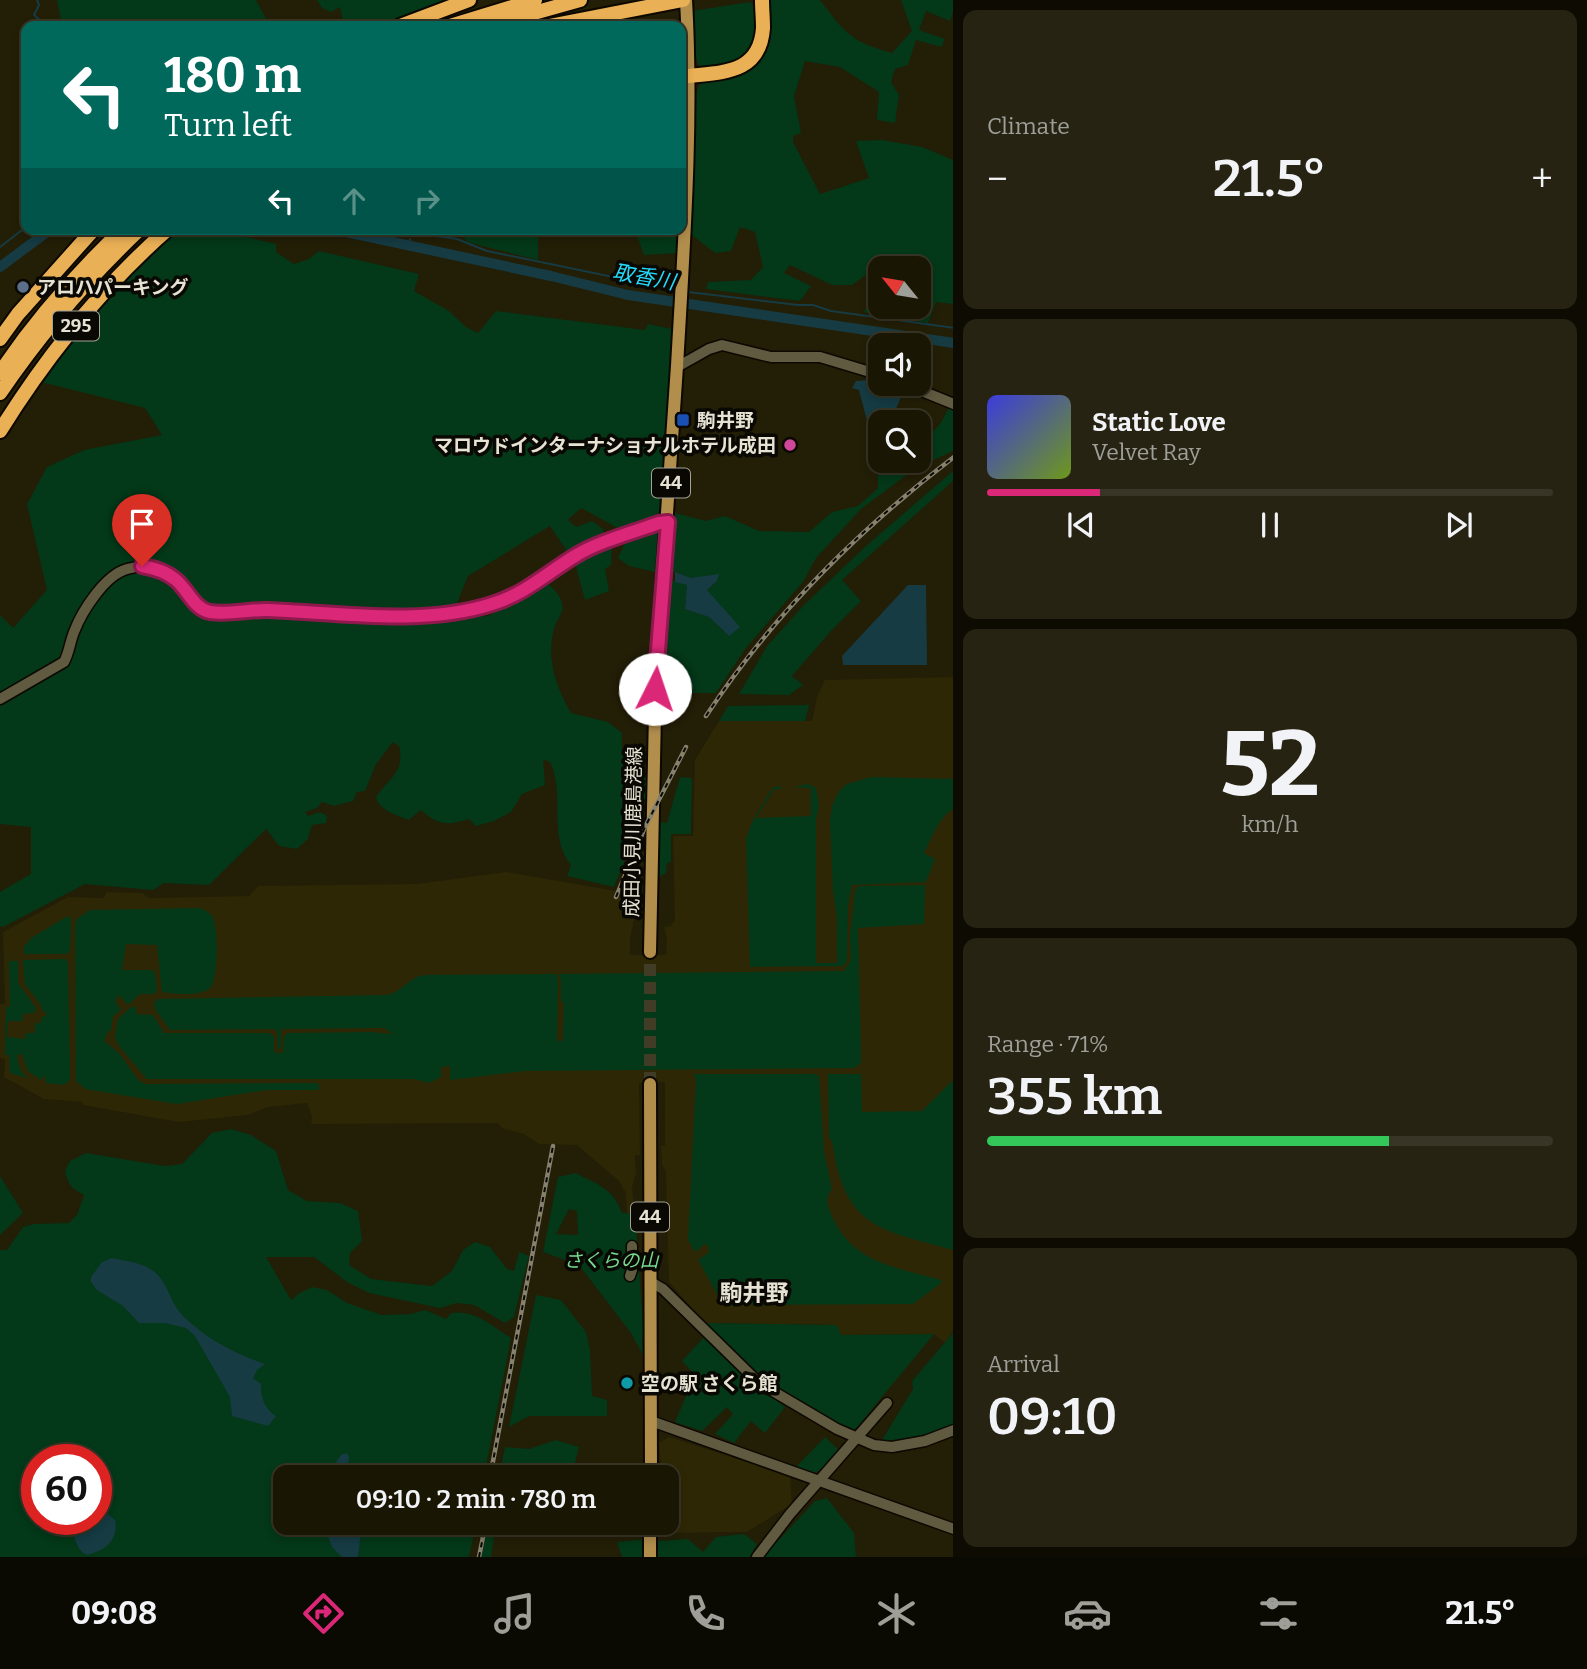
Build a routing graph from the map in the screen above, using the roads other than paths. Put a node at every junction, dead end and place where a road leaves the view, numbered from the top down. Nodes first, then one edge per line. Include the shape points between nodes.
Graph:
1 (469, 0) edge
2 (535, 0) edge
3 (580, 0) edge
4 (761, 1) edge
5 (685, 5) edge
6 (413, 21) edge
7 (466, 21) edge
8 (506, 21) edge
9 (581, 21) edge
10 (686, 23) edge
11 (689, 76) junction
12 (686, 204) edge
13 (88, 235) edge
14 (126, 235) edge
15 (127, 235) edge
16 (161, 235) edge
17 (685, 235) edge
18 (0, 339) edge
19 (677, 367) junction
20 (868, 371) edge
21 (0, 373) edge
22 (9, 395) edge
23 (931, 395) edge
24 (953, 404) edge
25 (0, 431) edge
26 (668, 522) junction
27 (655, 689) tunnel mouth
28 (0, 699) edge
29 (655, 713) tunnel mouth
30 (650, 952) tunnel mouth
31 (650, 1084) tunnel mouth
32 (632, 1246) dead end
33 (630, 1276) dead end
34 (651, 1283) junction
35 (887, 1403) dead end
36 (651, 1421) junction
37 (953, 1430) edge
38 (855, 1438) junction
39 (651, 1465) edge
40 (820, 1481) junction
41 (953, 1529) edge
42 (650, 1535) edge
43 (650, 1557) edge
44 (757, 1557) edge

1 - 6 highway
2 - 7 highway
3 - 8 highway
4 - 11 highway via 761,37 748,61 734,70
5 - 9 highway
10 - 11 main road, 44
11 - 12 main road, 44
13 - 18 highway, 295
14 - 21 highway via 60,294
15 - 22 highway via 48,327
16 - 22 highway, 295
17 - 19 main road, 44
19 - 20 street via 722,345 771,357 820,357
19 - 26 main road, 44
22 - 25 highway, 295
23 - 24 street
26 - 27 main road, 44
26 - 28 street via 577,554 523,592 492,604 423,615 206,611 166,573 142,566 126,569 107,581 85,612 64,662
29 - 30 main road, 成田小見川鹿島港線
31 - 34 main road, 44
32 - 33 street
34 - 36 main road, 44
34 - 38 street via 663,1289 759,1383
35 - 38 street
36 - 39 main road, 44
36 - 40 street
37 - 38 street via 892,1447
38 - 40 street
40 - 41 street
40 - 44 street
42 - 43 main road

